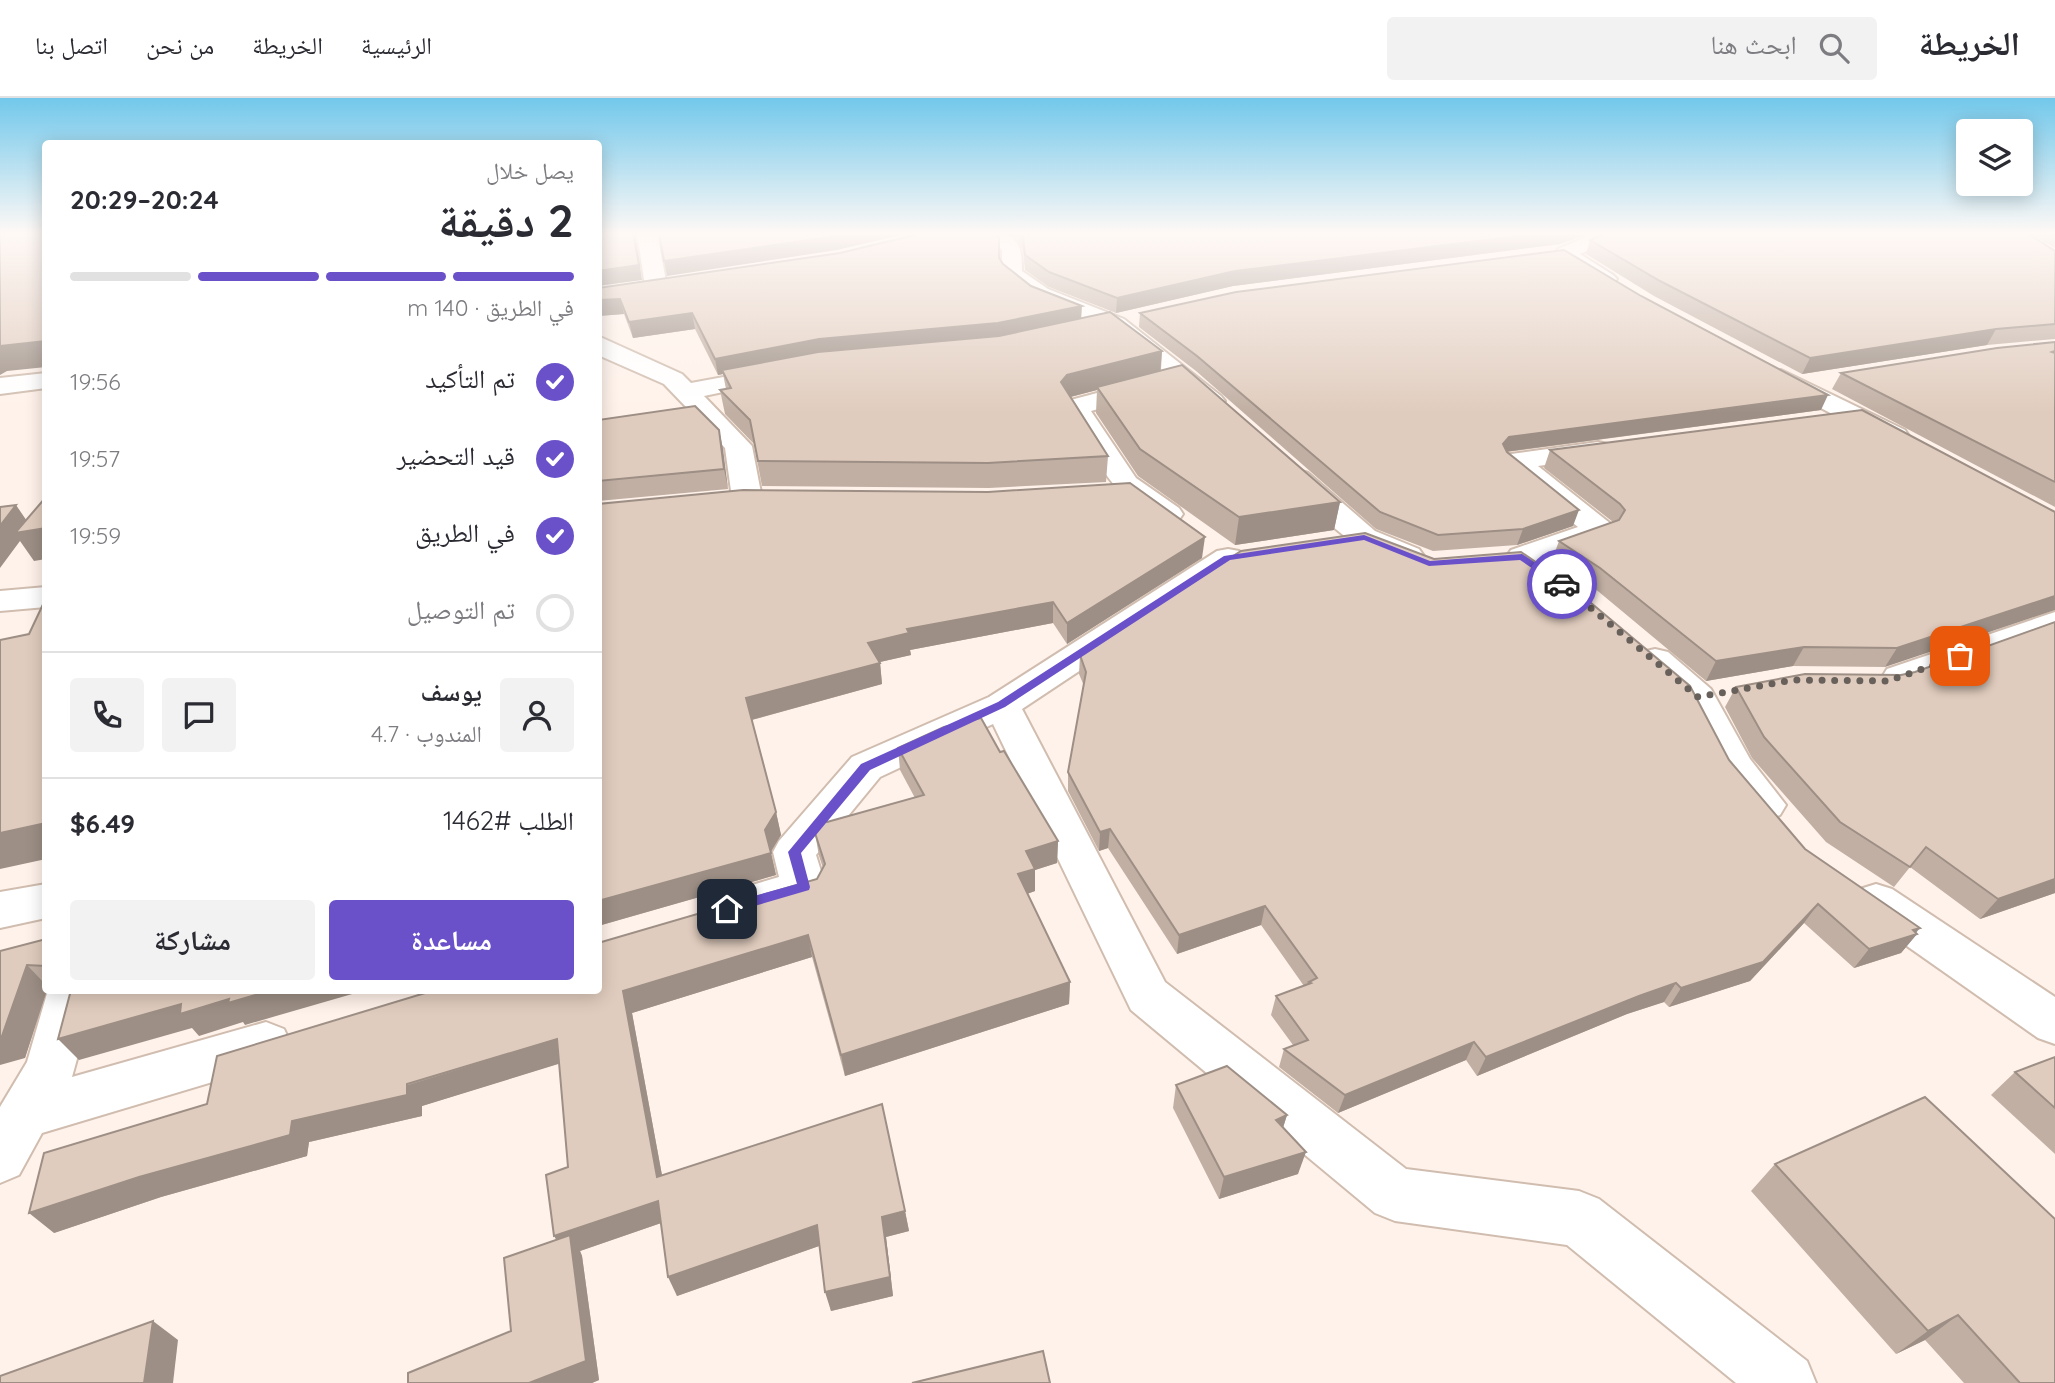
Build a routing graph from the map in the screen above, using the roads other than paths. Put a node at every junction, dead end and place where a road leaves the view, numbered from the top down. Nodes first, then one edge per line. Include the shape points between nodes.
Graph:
1 (1039, 293) edge
2 (1129, 321) junction
3 (1077, 332) edge
4 (602, 348) edge
5 (1762, 366) edge
6 (794, 370) edge
7 (1185, 378) junction
8 (1838, 379) edge
9 (42, 381) edge
10 (1797, 385) junction
11 (0, 386) edge
12 (686, 392) junction
13 (1859, 416) junction
14 (1235, 422) edge
15 (1817, 422) edge
16 (1624, 447) edge
17 (1920, 449) edge
18 (1275, 458) edge
19 (1135, 491) junction
20 (1095, 493) edge
21 (747, 499) edge
22 (1364, 538) junction
23 (1324, 544) edge
24 (1442, 563) edge
25 (1556, 580) edge
26 (42, 597) edge
27 (0, 601) edge
28 (2055, 622) edge
29 (1628, 638) edge
30 (1861, 681) edge
31 (1002, 705) junction
32 (1784, 826) edge
33 (1853, 885) edge
34 (42, 902) edge
35 (727, 909) edge
36 (0, 910) edge
37 (71, 994) edge
38 (2055, 1023) edge
39 (304, 1033) edge
40 (26, 1114) junction
41 (0, 1157) edge
42 (1785, 1383) edge

1 - 2 street
2 - 3 street
2 - 7 street
4 - 12 street via 673,379
5 - 10 street
6 - 12 street
7 - 14 street
7 - 19 street via 1076,407
8 - 10 street
9 - 11 street
10 - 13 street
12 - 21 street via 738,446
13 - 15 street
13 - 17 street
16 - 25 street via 1514,461 1600,530 1509,558
18 - 22 street
19 - 20 street
19 - 31 street via 1219,546
22 - 23 street
22 - 24 street via 1429,564
26 - 27 street
28 - 30 street via 1888,681
29 - 32 street via 1711,694 1734,767
31 - 35 street via 866,767 794,852 804,887
31 - 42 street via 1148,996 1395,1194 1578,1219
33 - 38 street
34 - 36 street
37 - 40 street via 50,1069
39 - 40 street
40 - 41 street

